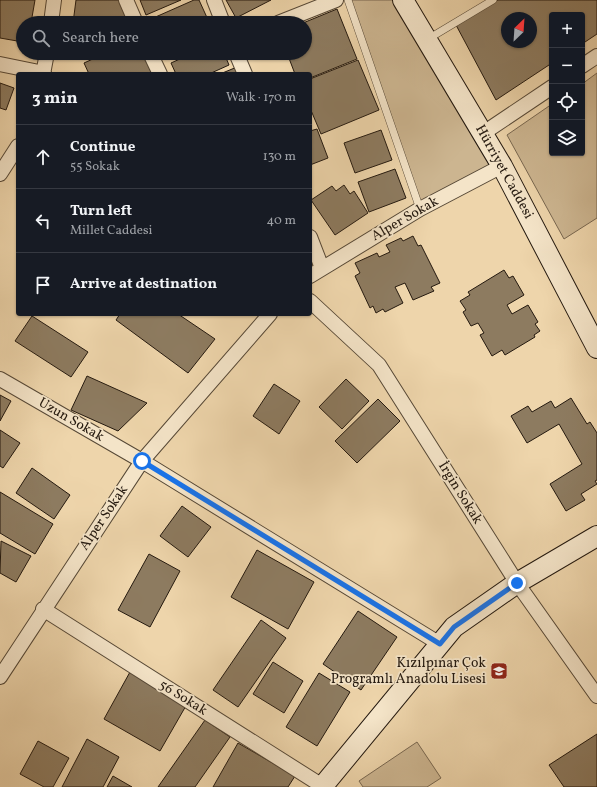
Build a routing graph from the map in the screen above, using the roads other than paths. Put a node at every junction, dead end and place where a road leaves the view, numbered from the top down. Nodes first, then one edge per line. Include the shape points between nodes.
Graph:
1 (54, 0) edge
2 (126, 0) edge
3 (214, 0) edge
4 (336, 0) edge
5 (348, 0) edge
6 (403, 0) edge
7 (493, 0) edge
8 (52, 16) edge
9 (133, 16) edge
10 (220, 16) edge
11 (296, 16) edge
12 (427, 40) junction
13 (597, 56) edge
14 (45, 60) edge
15 (153, 60) edge
16 (239, 60) edge
17 (0, 64) edge
18 (585, 64) edge
19 (35, 72) edge
20 (44, 72) edge
21 (159, 72) edge
22 (244, 72) edge
23 (549, 89) edge
24 (482, 134) junction
25 (16, 149) edge
26 (502, 166) junction
27 (0, 174) edge
28 (420, 208) junction
29 (312, 249) edge
30 (316, 272) edge
31 (312, 303) edge
32 (268, 316) edge
33 (597, 348) edge
34 (0, 379) edge
35 (142, 461) junction
36 (597, 536) edge
37 (517, 583) junction
38 (43, 609) junction
39 (440, 644) junction
40 (0, 677) edge
41 (597, 696) edge
42 (323, 787) edge

1 - 8 street
2 - 9 street
3 - 10 street
4 - 11 street
5 - 28 lane
6 - 12 street, Hürriyet Caddesi
7 - 12 lane
12 - 24 street, Hürriyet Caddesi
13 - 18 street
14 - 20 street
15 - 21 street
16 - 22 street
17 - 19 street
23 - 24 street
24 - 26 street, Hürriyet Caddesi
25 - 27 street
26 - 28 street, Alper Sokak
26 - 33 street, Hürriyet Caddesi
28 - 30 street, Alper Sokak
29 - 30 street
31 - 37 street, İrgin Sokak via 379,365
32 - 35 street, Alper Sokak
34 - 35 street, Uzun Sokak
35 - 38 street, Alper Sokak
35 - 39 street, Uzun Sokak
36 - 37 street
37 - 39 street via 454,627
37 - 41 street, İrgin Sokak
38 - 40 street, Alper Sokak
38 - 42 street, 56 Sokak
39 - 42 street

